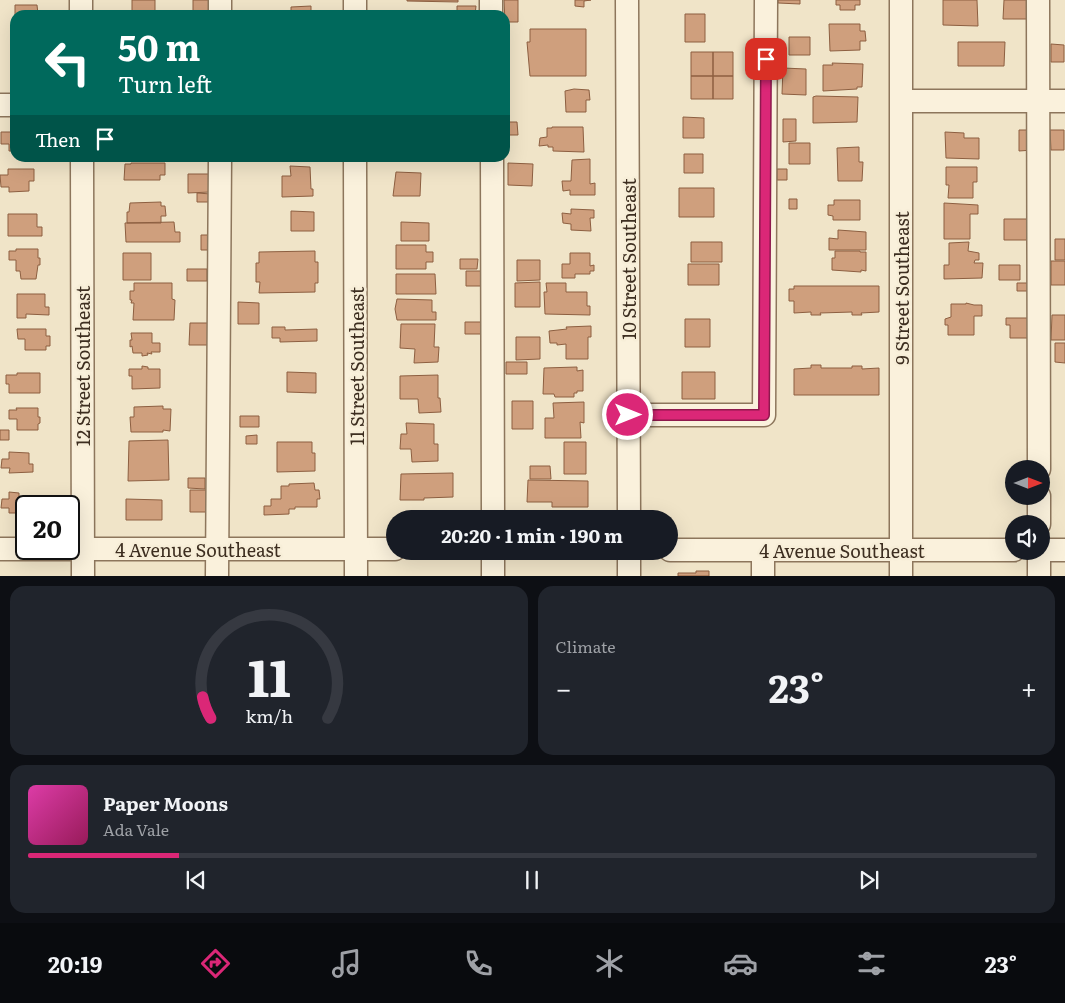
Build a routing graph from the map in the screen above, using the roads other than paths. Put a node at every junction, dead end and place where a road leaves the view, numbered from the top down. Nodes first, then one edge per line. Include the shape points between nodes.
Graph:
1 (627, 0) edge
2 (766, 0) edge
3 (901, 0) edge
4 (1038, 0) edge
5 (901, 101) junction
6 (1038, 101) junction
7 (1065, 101) edge
8 (82, 162) edge
9 (220, 162) edge
10 (355, 162) edge
11 (492, 162) edge
12 (628, 415) junction
13 (1039, 460) edge
14 (493, 510) edge
15 (629, 510) edge
16 (0, 549) edge
17 (83, 549) junction
18 (217, 549) junction
19 (356, 549) junction
20 (386, 549) edge
21 (678, 550) edge
22 (763, 550) junction
23 (901, 550) junction
24 (1005, 550) edge
25 (1050, 550) edge
26 (1065, 550) edge
27 (493, 560) edge
28 (629, 560) edge
29 (1040, 560) edge
30 (83, 576) edge
31 (218, 576) edge
32 (356, 576) edge
33 (493, 576) edge
34 (629, 576) edge
35 (763, 576) edge
36 (901, 576) edge
37 (1039, 576) edge

1 - 12 street, 10 Street Southeast
2 - 12 street via 764,415
3 - 5 street, 9 Street Southeast
4 - 6 street
5 - 6 street
5 - 23 street, 9 Street Southeast
6 - 7 street
6 - 13 street
8 - 17 street, 12 Street Southeast
9 - 18 street
10 - 19 street, 11 Street Southeast
11 - 14 street
12 - 15 street, 10 Street Southeast
16 - 17 street, 4 Avenue Southeast
17 - 18 street, 4 Avenue Southeast
17 - 30 street, 12 Street Southeast
18 - 19 street, 4 Avenue Southeast
18 - 31 street
19 - 20 street, 4 Avenue Southeast
19 - 32 street, 11 Street Southeast
21 - 22 street, 4 Avenue Southeast
22 - 23 street, 4 Avenue Southeast
22 - 35 street
23 - 24 street, 4 Avenue Southeast
23 - 36 street, 9 Street Southeast
25 - 26 street
27 - 33 street
28 - 34 street
29 - 37 street

